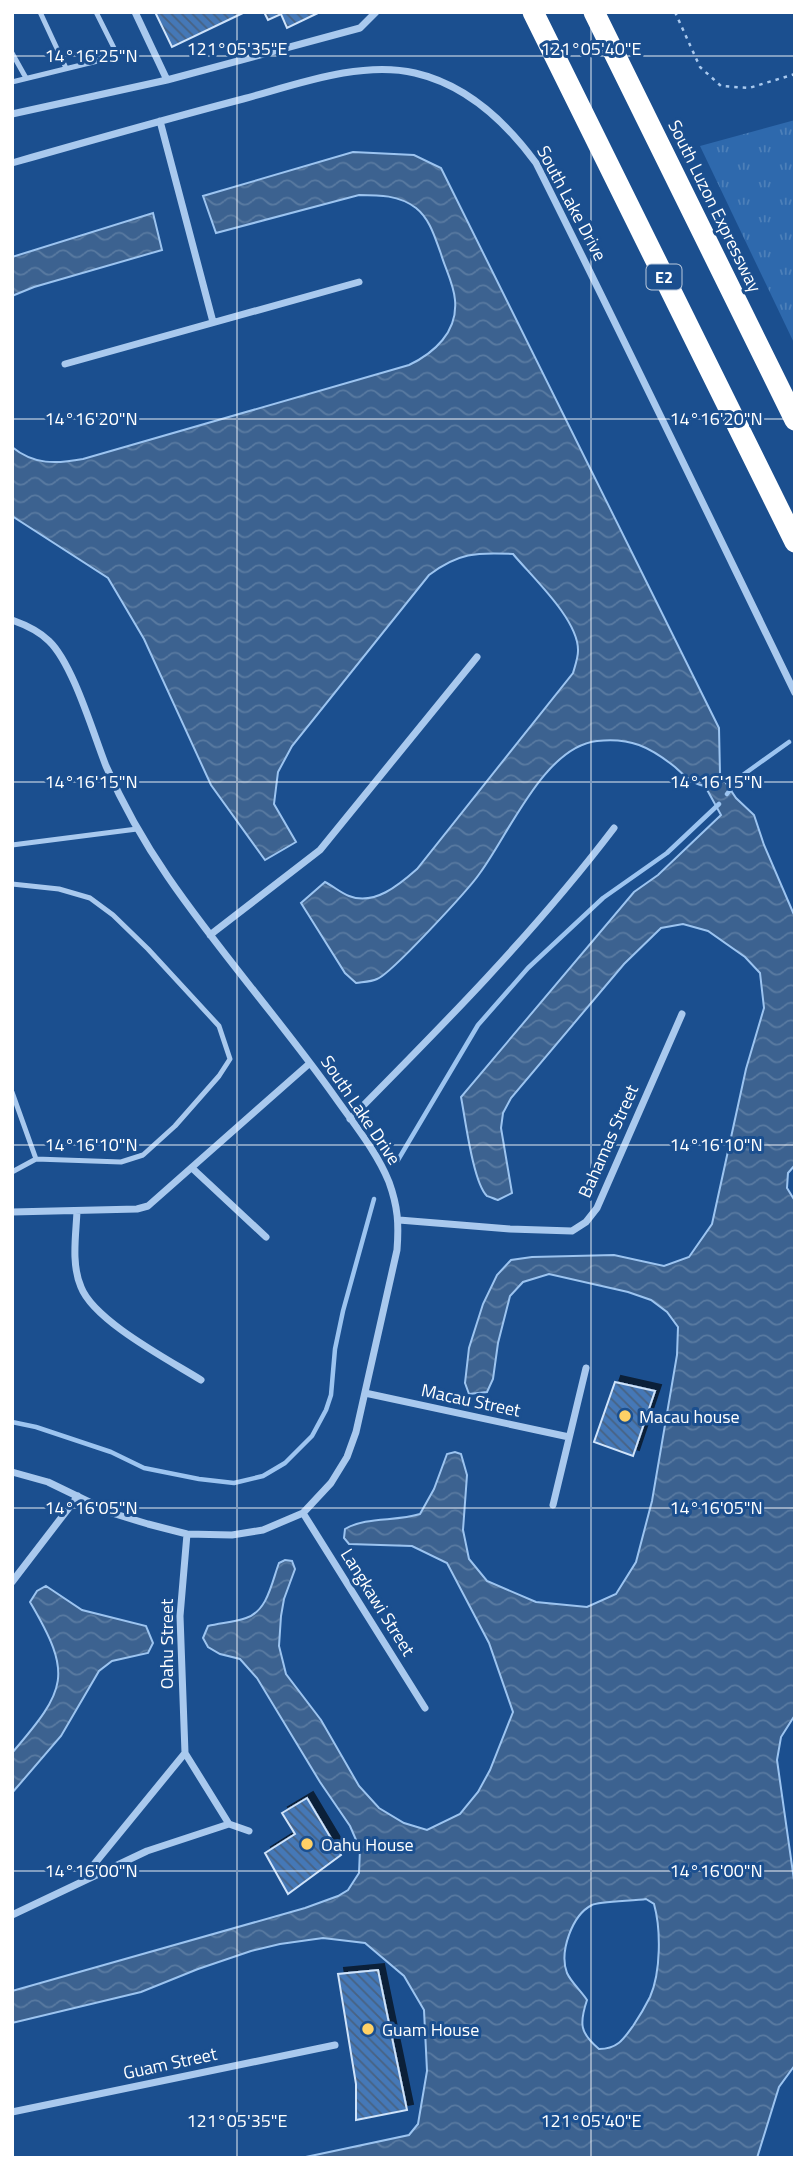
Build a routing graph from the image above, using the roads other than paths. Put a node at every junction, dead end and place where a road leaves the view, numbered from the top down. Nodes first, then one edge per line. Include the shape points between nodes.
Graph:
1 (40, 12) edge
2 (96, 12) edge
3 (135, 12) edge
4 (376, 12) edge
5 (533, 12) edge
6 (594, 12) edge
7 (12, 53) edge
8 (65, 68) junction
9 (26, 78) junction
10 (167, 80) junction
11 (12, 82) edge
12 (12, 114) edge
13 (160, 121) junction
14 (12, 163) edge
15 (359, 282) dead end
16 (213, 322) junction
17 (65, 364) dead end
18 (795, 420) edge
19 (795, 542) edge
20 (12, 620) edge
21 (477, 657) dead end
22 (795, 692) edge
23 (614, 828) dead end
24 (137, 829) junction
25 (12, 845) edge
26 (12, 884) edge
27 (210, 935) junction
28 (682, 1014) dead end
29 (310, 1063) junction
30 (12, 1092) edge
31 (350, 1119) junction
32 (36, 1160) junction
33 (192, 1168) junction
34 (12, 1172) edge
35 (77, 1211) junction
36 (12, 1212) edge
37 (400, 1220) junction
38 (266, 1237) dead end
39 (586, 1368) dead end
40 (201, 1380) dead end
41 (365, 1394) junction
42 (569, 1437) junction
43 (12, 1472) edge
44 (78, 1496) junction
45 (553, 1505) dead end
46 (303, 1513) junction
47 (187, 1534) junction
48 (12, 1582) edge
49 (425, 1708) dead end
50 (185, 1753) junction
51 (229, 1825) junction
52 (249, 1831) dead end
53 (79, 1882) junction
54 (12, 1915) edge
55 (335, 2045) dead end
56 (12, 2112) edge

1 - 8 lane
2 - 8 lane via 118,57
3 - 10 street
4 - 10 street via 360,29
5 - 19 highway, E2
6 - 18 highway, South Luzon Expressway
7 - 9 lane
8 - 9 lane
9 - 11 lane
10 - 12 street
13 - 14 street, South Lake Drive
13 - 16 street
13 - 22 street, South Lake Drive via 356,71 414,72 440,81 494,114 536,163
15 - 16 street
16 - 17 street
20 - 24 street, South Lake Drive via 50,641 64,661
21 - 27 street via 320,850
23 - 31 street via 581,872 474,991
24 - 25 lane
24 - 27 street, South Lake Drive
26 - 32 lane via 90,898 113,915 219,1026 230,1059 175,1126 143,1154 121,1162
27 - 29 street, South Lake Drive
28 - 37 street, Bahamas Street via 597,1208 586,1222 572,1231
29 - 31 street, South Lake Drive
29 - 33 street
30 - 32 lane
31 - 37 street, South Lake Drive via 388,1181
32 - 34 lane
33 - 35 street via 148,1206
33 - 38 street
35 - 36 street
35 - 40 street via 76,1269 81,1289 119,1327
37 - 41 street, South Lake Drive
39 - 42 street
41 - 42 street, Macau Street
41 - 46 street, South Lake Drive via 347,1457
42 - 45 street
43 - 44 street, South Lake Drive
44 - 47 street, South Lake Drive via 112,1513
44 - 48 street
46 - 47 street, South Lake Drive via 262,1530
46 - 49 street, Langkawi Street
47 - 50 street, Oahu Street via 180,1616
50 - 51 street
50 - 53 street
51 - 52 street
51 - 53 street via 147,1851
53 - 54 street
55 - 56 street, Guam Street

